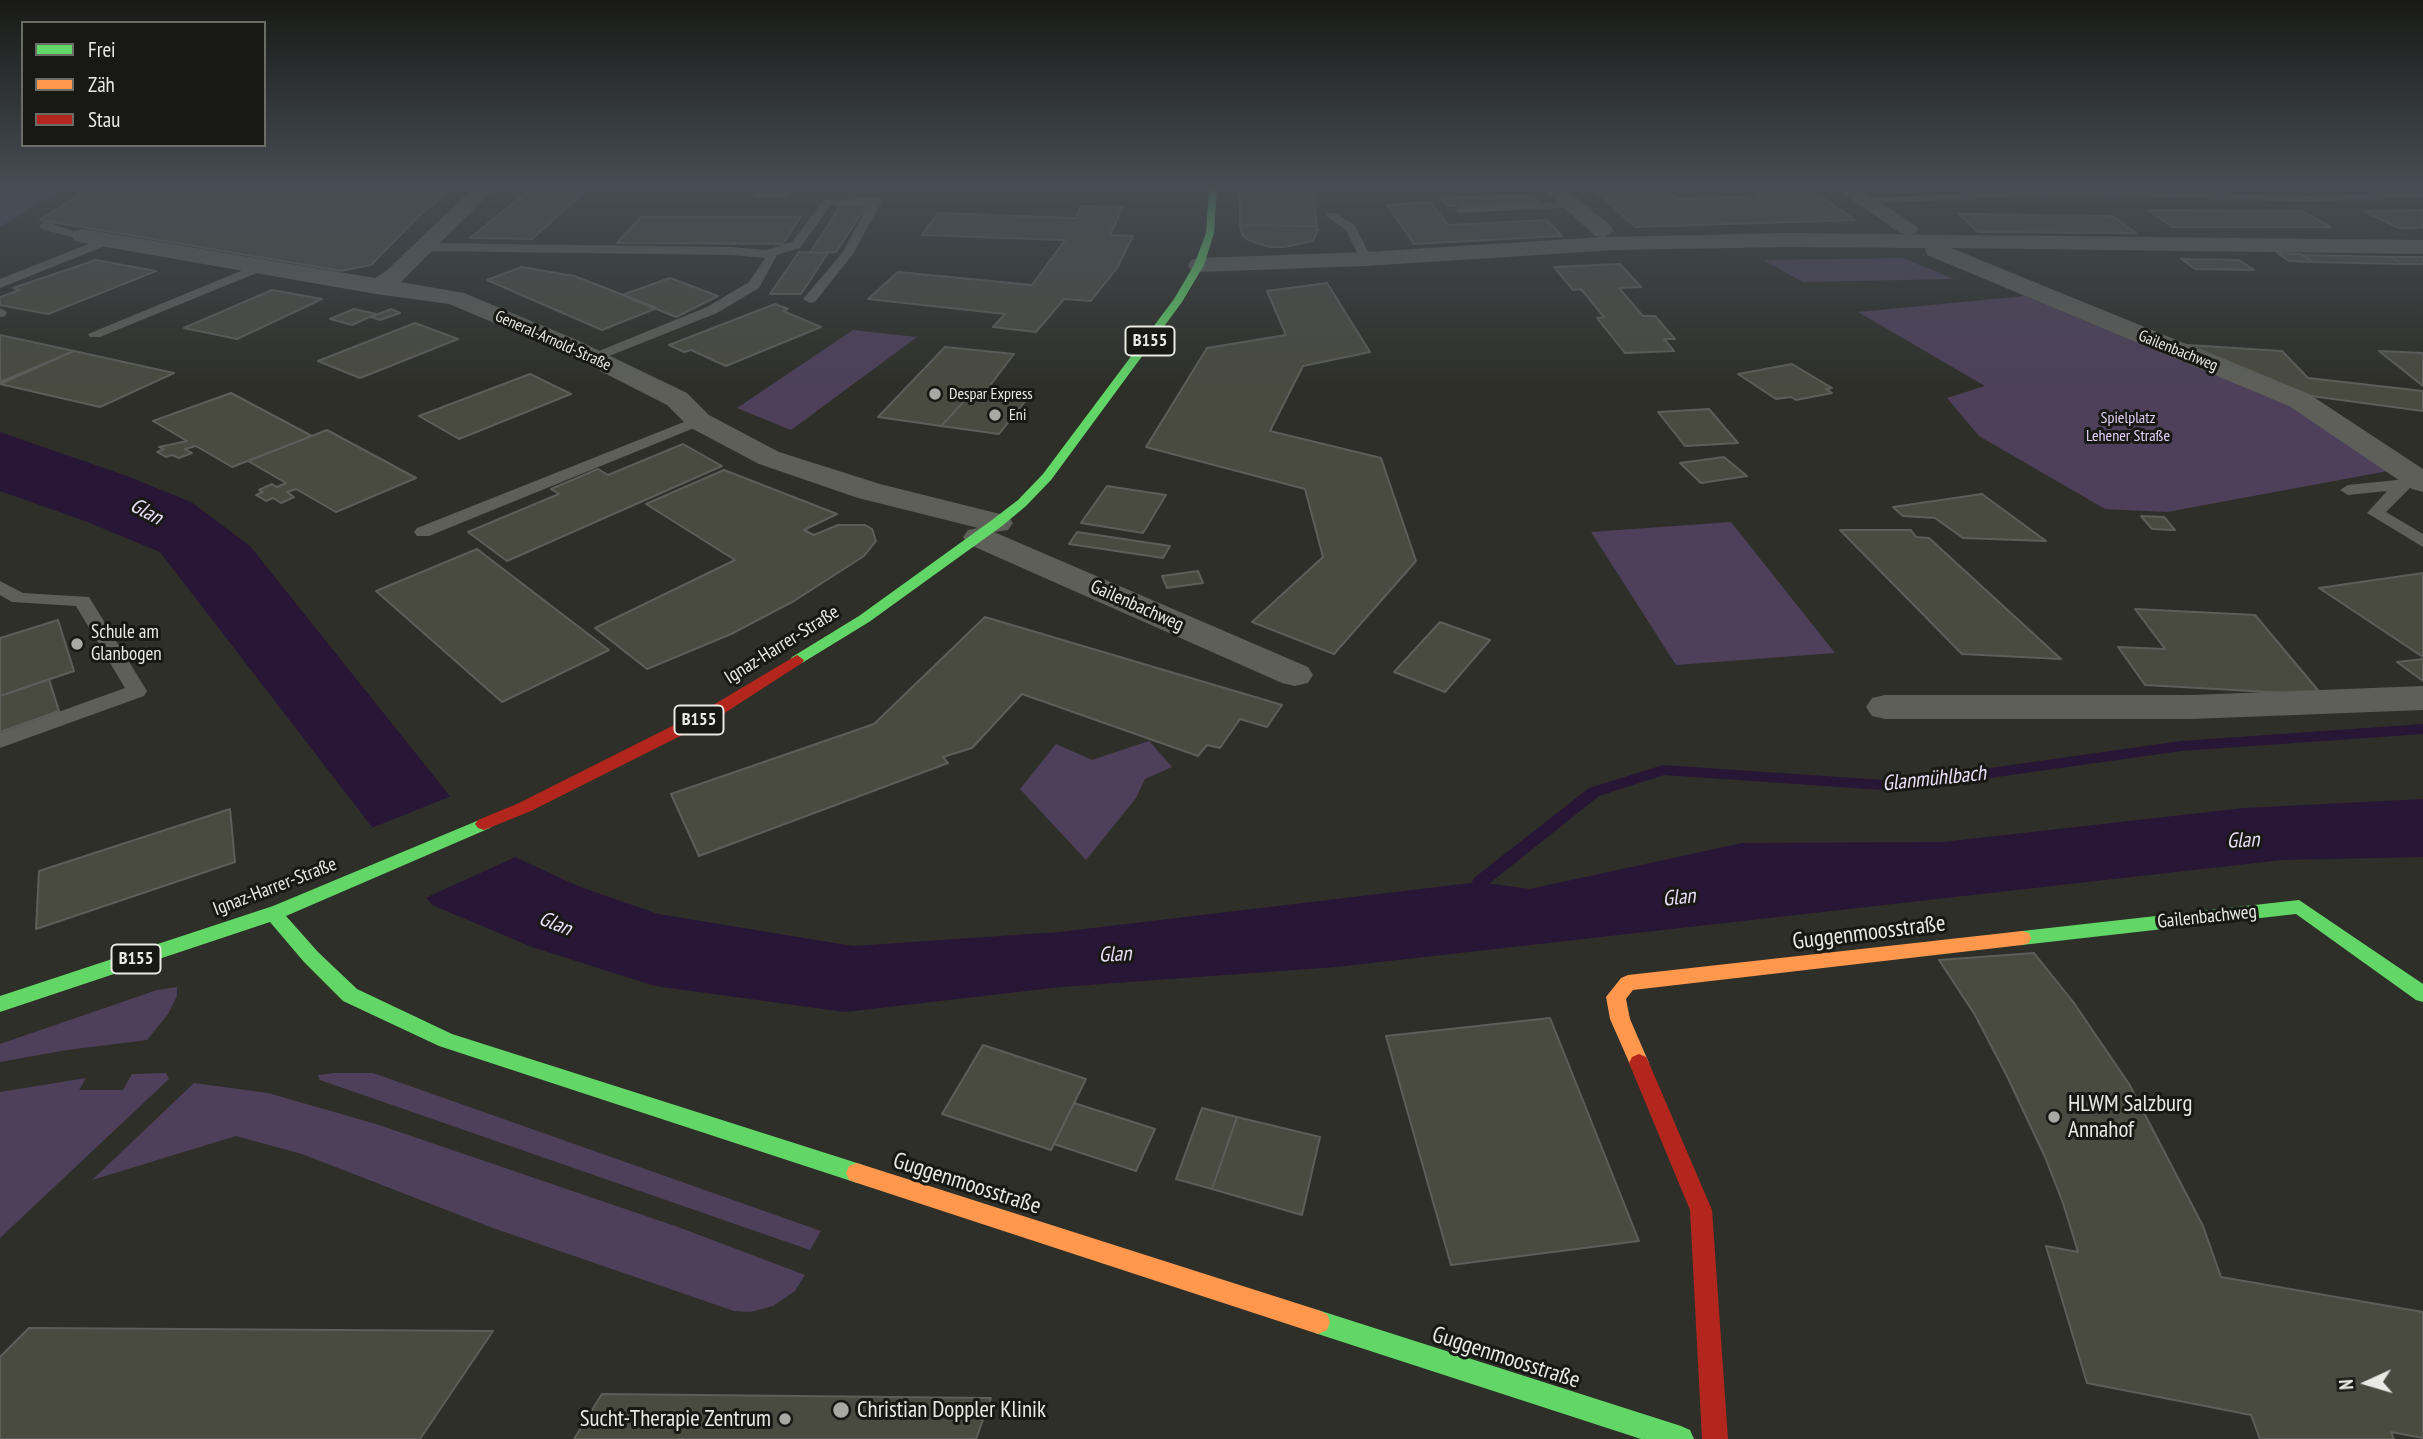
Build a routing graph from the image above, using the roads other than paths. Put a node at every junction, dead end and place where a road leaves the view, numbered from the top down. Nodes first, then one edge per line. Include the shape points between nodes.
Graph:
1 (74, 254) edge
2 (184, 254) edge
3 (416, 254) edge
4 (767, 254) edge
5 (847, 254) edge
6 (1203, 254) edge
7 (1364, 254) edge
8 (1430, 254) edge
9 (1943, 254) edge
10 (1366, 258) junction
11 (1199, 265) junction
12 (260, 267) junction
13 (0, 284) edge
14 (376, 287) junction
15 (810, 299) dead end
16 (95, 334) dead end
17 (594, 358) junction
18 (699, 421) junction
19 (2416, 484) edge
20 (2348, 490) dead end
21 (988, 530) junction
22 (424, 531) dead end
23 (2423, 542) edge
24 (0, 587) edge
25 (1295, 675) dead end
26 (2423, 698) edge
27 (1885, 706) dead end
28 (0, 741) edge
29 (273, 913) junction
30 (1964, 945) joint
31 (2423, 994) edge
32 (0, 1004) edge
33 (1681, 1439) edge
34 (1715, 1439) edge

1 - 13 lane
2 - 12 street, General-Arnold-Straße
3 - 14 street
4 - 17 lane via 772,256 754,285 712,310
5 - 15 lane
6 - 11 main road, Ignaz-Harrer-Straße / B155
7 - 10 lane
8 - 10 street
9 - 19 street, Gailenbachweg via 2299,400
10 - 11 street
11 - 21 main road, Ignaz-Harrer-Straße / B155 via 1179,300 1047,477
12 - 14 street, General-Arnold-Straße
12 - 16 lane
14 - 17 street, General-Arnold-Straße via 455,298
17 - 18 street, General-Arnold-Straße via 677,398
18 - 21 street, General-Arnold-Straße via 769,458
18 - 22 lane
19 - 20 lane
19 - 23 lane via 2375,513
21 - 25 street, Gailenbachweg
21 - 29 main road, Ignaz-Harrer-Straße / B155 via 864,619 715,712 525,807
24 - 28 lane via 19,598 82,601 137,691
26 - 27 street via 2192,707
29 - 32 main road, Ignaz-Harrer-Straße / B155
29 - 33 main road, Guggenmoosstraße via 349,995 446,1040
30 - 31 main road, Gailenbachweg via 2299,907
30 - 34 main road, Guggenmoosstraße via 1628,983 1616,997 1620,1019 1701,1210

